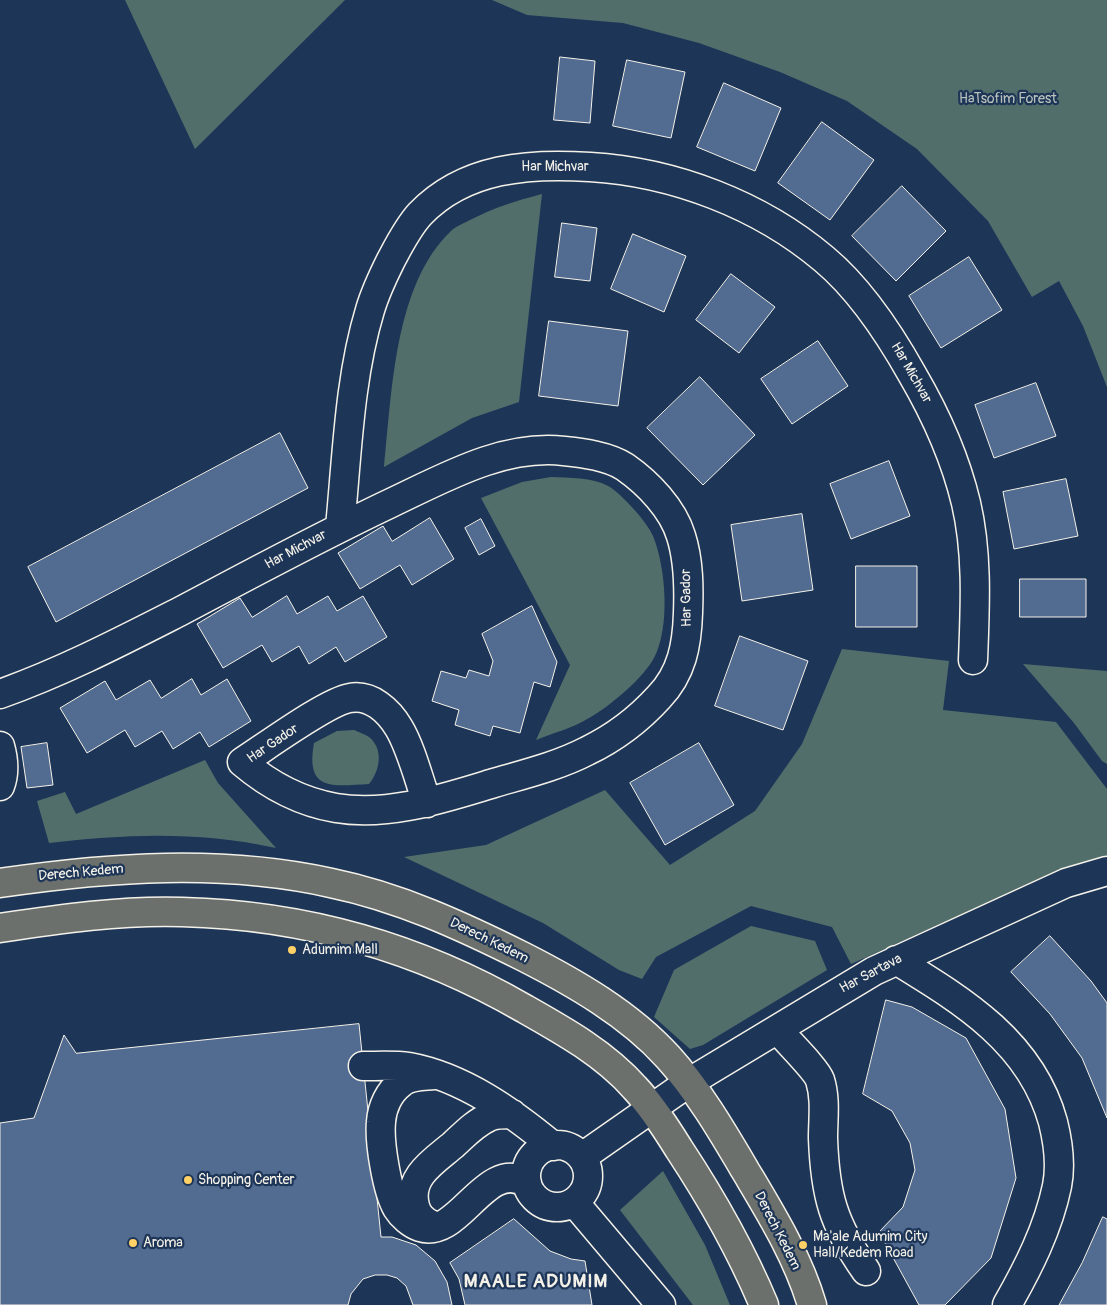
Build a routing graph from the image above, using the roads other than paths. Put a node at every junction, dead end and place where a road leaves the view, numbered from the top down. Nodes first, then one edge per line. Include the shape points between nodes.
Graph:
1 (340, 527) junction
2 (973, 660) dead end
3 (0, 694) edge
4 (0, 746) edge
5 (0, 786) edge
6 (427, 803) junction
7 (1107, 871) edge
8 (0, 882) edge
9 (0, 928) edge
10 (896, 960) junction
11 (778, 1030) junction
12 (363, 1066) dead end
13 (434, 1075) junction
14 (688, 1083) junction
15 (651, 1109) junction
16 (512, 1114) junction
17 (553, 1146) junction
18 (582, 1157) junction
19 (527, 1183) junction
20 (574, 1202) junction
21 (442, 1225) junction
22 (866, 1271) dead end
23 (662, 1305) edge
24 (764, 1305) edge
25 (812, 1305) edge
26 (1007, 1305) edge

1 - 2 street, Har Michvar via 355,385 370,310 399,244 420,214 446,194 480,176 519,166 606,168 673,180 729,201 781,226 826,260 892,339 929,402 951,451 966,502 974,549
1 - 3 street, Har Michvar via 76,664
1 - 6 street, Har Gador via 459,472 537,450 598,456 623,466 668,508 681,536 688,571 687,641 679,669 661,695 626,728 585,752 538,771
4 - 5 street via 4,759
6 - 6 street, Har Gador via 379,810 337,808 296,797 261,778 242,762 322,711 349,698 368,698 388,712 400,729
7 - 10 street, Har Sartava via 1066,884
8 - 14 main road, Derech Kedem via 180,866 331,883 387,898 486,938 593,996 637,1028 668,1057
9 - 15 main road via 180,911 230,914 322,927 374,940 466,978 568,1034 608,1063 635,1088
10 - 11 street, Har Sartava via 840,990
10 - 26 street via 957,997 1001,1035 1028,1066 1046,1099 1058,1141 1058,1185 1031,1262
11 - 14 street, Har Sartava
11 - 22 street via 820,1079 824,1105 824,1167 830,1203 845,1241
12 - 13 street via 409,1067
13 - 16 street via 459,1084
13 - 21 street via 413,1077 402,1082 390,1094 380,1123 397,1207 405,1218 421,1228
14 - 15 street, Har Sartava
14 - 25 main road, Derech Kedem via 731,1146 766,1206 790,1251
15 - 18 street, Har Sartava
15 - 24 main road via 693,1170 727,1228
16 - 17 street
16 - 21 street via 490,1116 476,1124 415,1182 413,1191 417,1213 424,1221
17 - 18 street via 564,1146
17 - 19 street via 535,1155 527,1172
18 - 20 street via 587,1166 587,1186
19 - 20 street via 534,1196 548,1206
19 - 21 street via 510,1178 498,1181
20 - 23 street

